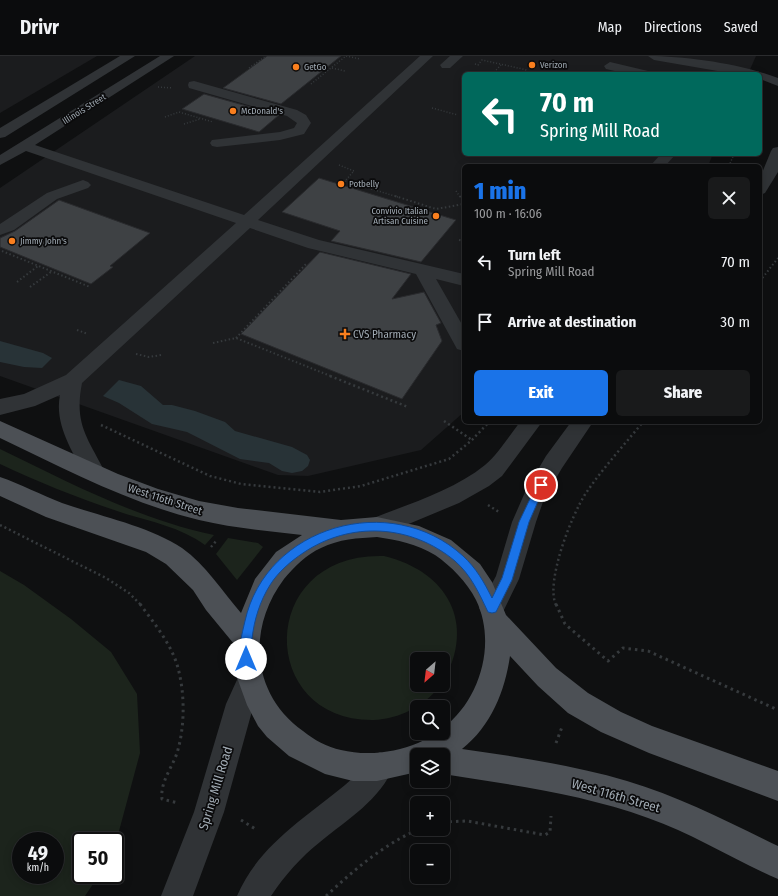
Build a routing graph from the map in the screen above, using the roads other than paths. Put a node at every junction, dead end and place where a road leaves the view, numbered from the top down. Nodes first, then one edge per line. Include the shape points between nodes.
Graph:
1 (129, 56) edge
2 (168, 56) edge
3 (427, 56) edge
4 (457, 56) edge
5 (654, 56) edge
6 (446, 66) dead end
7 (610, 66) dead end
8 (636, 72) edge
9 (711, 72) edge
10 (745, 72) edge
11 (762, 76) edge
12 (778, 82) edge
13 (762, 83) edge
14 (194, 85) dead end
15 (778, 87) edge
16 (0, 134) edge
17 (221, 144) dead end
18 (24, 146) junction
19 (778, 151) edge
20 (667, 156) edge
21 (0, 161) edge
22 (659, 164) edge
23 (83, 185) dead end
24 (762, 187) edge
25 (246, 222) junction
26 (0, 230) edge
27 (423, 271) junction
28 (462, 280) edge
29 (462, 340) edge
30 (73, 380) junction
31 (0, 407) edge
32 (530, 424) edge
33 (582, 424) edge
34 (0, 429) edge
35 (94, 472) junction
36 (0, 486) edge
37 (379, 526) junction
38 (341, 530) junction
39 (494, 614) junction
40 (246, 639) junction
41 (250, 680) junction
42 (438, 748) edge
43 (410, 760) edge
44 (450, 761) edge
45 (380, 766) junction
46 (778, 786) edge
47 (778, 862) edge
48 (177, 896) edge
49 (253, 896) edge

1 - 16 street
2 - 18 street, Illinois Street
3 - 25 street
4 - 6 street
5 - 9 street
5 - 10 street
7 - 8 street
11 - 12 street
13 - 15 street
14 - 17 street via 292,113 304,123 299,131 277,147 262,149
18 - 21 street, Illinois Street
18 - 25 street
19 - 24 street via 770,174
20 - 22 street
23 - 26 street via 52,196
25 - 27 street via 339,252
25 - 30 street
27 - 28 street
27 - 29 street
30 - 31 street via 28,401
30 - 35 street via 68,414
32 - 37 street via 494,470 481,480 451,496
33 - 39 street via 554,462 534,497
34 - 35 main road, West 116th Street
35 - 38 main road, West 116th Street via 129,488 186,507 254,521
36 - 40 main road via 54,510 154,544 174,556 202,582
37 - 38 main road
37 - 39 main road via 415,533 435,542 459,559 479,581
38 - 40 main road via 313,541 288,557 267,580 253,608
39 - 42 main road via 498,646 495,673 485,699 470,722 449,742
39 - 46 main road via 547,677 578,702 611,722 649,740
40 - 41 main road
41 - 45 main road via 264,711 287,738 318,757 353,767
41 - 48 street, Spring Mill Road via 240,704 209,812
43 - 45 main road
44 - 47 main road, West 116th Street via 555,778 628,796 694,820
45 - 49 street via 357,794 282,856

